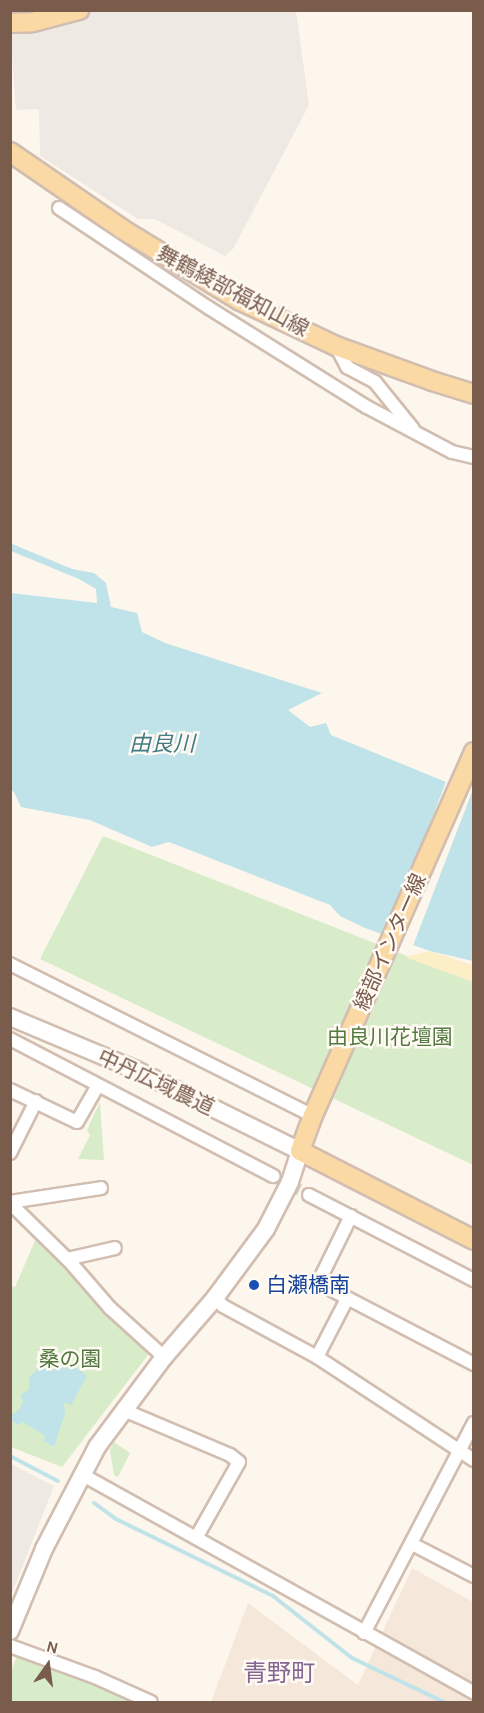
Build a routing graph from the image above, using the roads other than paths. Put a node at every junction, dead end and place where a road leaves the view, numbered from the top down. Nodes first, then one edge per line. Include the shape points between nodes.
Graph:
1 (79, 10) edge
2 (10, 23) edge
3 (10, 152) edge
4 (59, 208) dead end
5 (336, 346) junction
6 (474, 394) edge
7 (417, 434) junction
8 (474, 457) edge
9 (474, 752) edge
10 (10, 964) edge
11 (10, 1017) edge
12 (10, 1039) edge
13 (98, 1087) junction
14 (10, 1090) edge
15 (36, 1101) junction
16 (311, 1108) junction
17 (300, 1152) junction
18 (10, 1153) edge
19 (273, 1176) tunnel mouth
20 (101, 1188) dead end
21 (309, 1195) tunnel mouth
22 (10, 1202) edge
23 (351, 1216) junction
24 (474, 1240) edge
25 (115, 1248) dead end
26 (67, 1259) junction
27 (474, 1280) edge
28 (215, 1298) junction
29 (347, 1299) junction
30 (164, 1357) junction
31 (317, 1357) junction
32 (474, 1364) edge
33 (126, 1411) junction
34 (474, 1423) edge
35 (459, 1451) junction
36 (474, 1460) edge
37 (81, 1474) junction
38 (196, 1538) junction
39 (412, 1544) junction
40 (474, 1576) edge
41 (10, 1631) edge
42 (364, 1633) junction
43 (10, 1646) edge
44 (474, 1692) edge
45 (151, 1702) edge

1 - 2 main road via 33,22
3 - 5 main road, 舞鶴綾部福知山線 via 122,229 207,281
4 - 7 street via 219,314
5 - 6 main road, 舞鶴綾部福知山線
5 - 7 street via 347,367 375,382
7 - 8 street via 452,452
9 - 16 main road, 綾部インター線
10 - 16 street
11 - 17 street, 中丹広域農道 via 134,1069
12 - 13 street
13 - 15 street via 77,1122
13 - 19 street
14 - 15 street
15 - 18 street
16 - 17 main road, 綾部インター線
17 - 24 main road
17 - 28 street via 266,1229
20 - 22 street
21 - 23 street
22 - 26 street
23 - 27 street
23 - 29 street via 322,1275 326,1287
25 - 26 street
26 - 30 street via 110,1308
28 - 30 street
28 - 31 street
29 - 31 street
29 - 32 street
30 - 33 street
31 - 35 street
33 - 37 street
33 - 38 street via 239,1462
34 - 35 street
35 - 36 street
35 - 39 street
37 - 38 street
37 - 41 street
38 - 42 street
39 - 40 street
39 - 42 street
42 - 44 street
43 - 45 street

